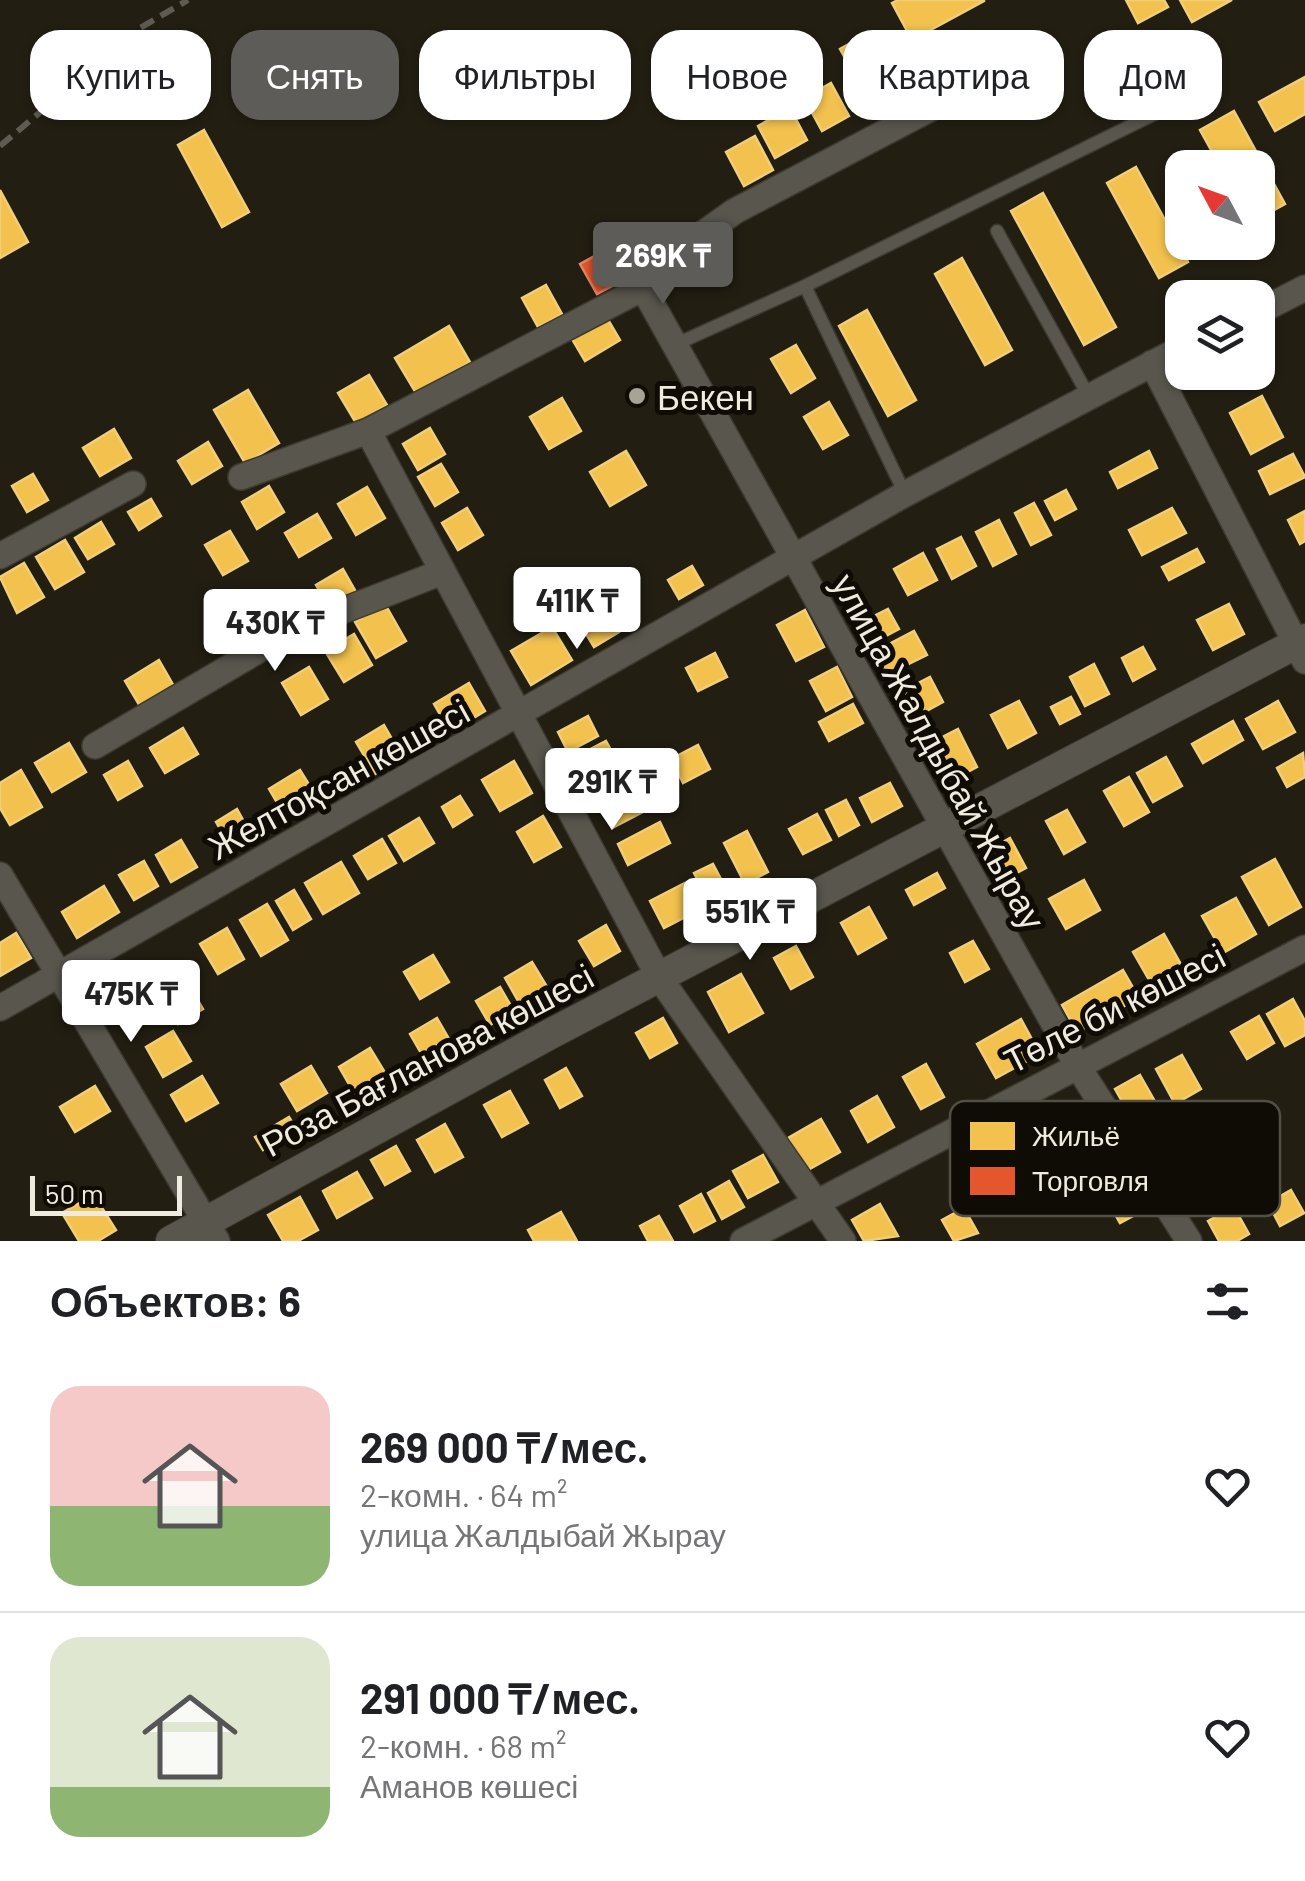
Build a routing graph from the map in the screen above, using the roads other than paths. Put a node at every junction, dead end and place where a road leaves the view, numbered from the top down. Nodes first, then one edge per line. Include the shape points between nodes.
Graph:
1 (909, 120) edge
2 (1144, 120) edge
3 (997, 231) dead end
4 (804, 286) junction
5 (642, 288) junction
6 (1305, 288) edge
7 (1275, 303) edge
8 (674, 344) junction
9 (1165, 356) edge
10 (1152, 363) junction
11 (1088, 394) junction
12 (368, 431) junction
13 (241, 477) dead end
14 (133, 484) dead end
15 (906, 494) junction
16 (0, 556) edge
17 (793, 557) junction
18 (442, 572) junction
19 (1302, 648) edge
20 (518, 718) junction
21 (95, 746) dead end
22 (942, 828) junction
23 (0, 875) edge
24 (1305, 948) edge
25 (56, 975) junction
26 (659, 977) junction
27 (0, 1008) edge
28 (1076, 1065) junction
29 (1006, 1101) edge
30 (1099, 1101) edge
31 (950, 1130) edge
32 (816, 1199) junction
33 (1173, 1216) edge
34 (211, 1232) edge
35 (171, 1241) edge
36 (743, 1241) edge
37 (842, 1241) edge
38 (1189, 1241) edge

1 - 5 street via 735,212
2 - 4 lane
3 - 11 lane
4 - 8 lane
4 - 15 lane
5 - 8 street, улица Жалдыбай Жырау
5 - 12 street
6 - 7 street
8 - 17 street, улица Жалдыбай Жырау
9 - 10 street, Желтоқсан көшесі
10 - 11 street, Желтоқсан көшесі
10 - 19 street
11 - 15 street, Желтоқсан көшесі
12 - 13 street
12 - 18 street
14 - 16 street
15 - 17 street, Желтоқсан көшесі
17 - 20 street, Желтоқсан көшесі
17 - 22 street, улица Жалдыбай Жырау
18 - 20 street
18 - 21 street via 293,630
19 - 22 street, Роза Бағланова көшесі
20 - 25 street, Желтоқсан көшесі
20 - 26 street
22 - 26 street, Роза Бағланова көшесі
22 - 28 street, улица Жалдыбай Жырау
23 - 25 street
24 - 28 street, Төле би көшесі
25 - 27 street, Желтоқсан көшесі
25 - 34 street
26 - 32 street
26 - 34 street, Роза Бағланова көшесі
28 - 29 street, Төле би көшесі
28 - 30 street, улица Жалдыбай Жырау
31 - 32 street, Төле би көшесі
32 - 36 street, Төле би көшесі
32 - 37 street
33 - 38 street, улица Жалдыбай Жырау
34 - 35 street, Роза Бағланова көшесі

